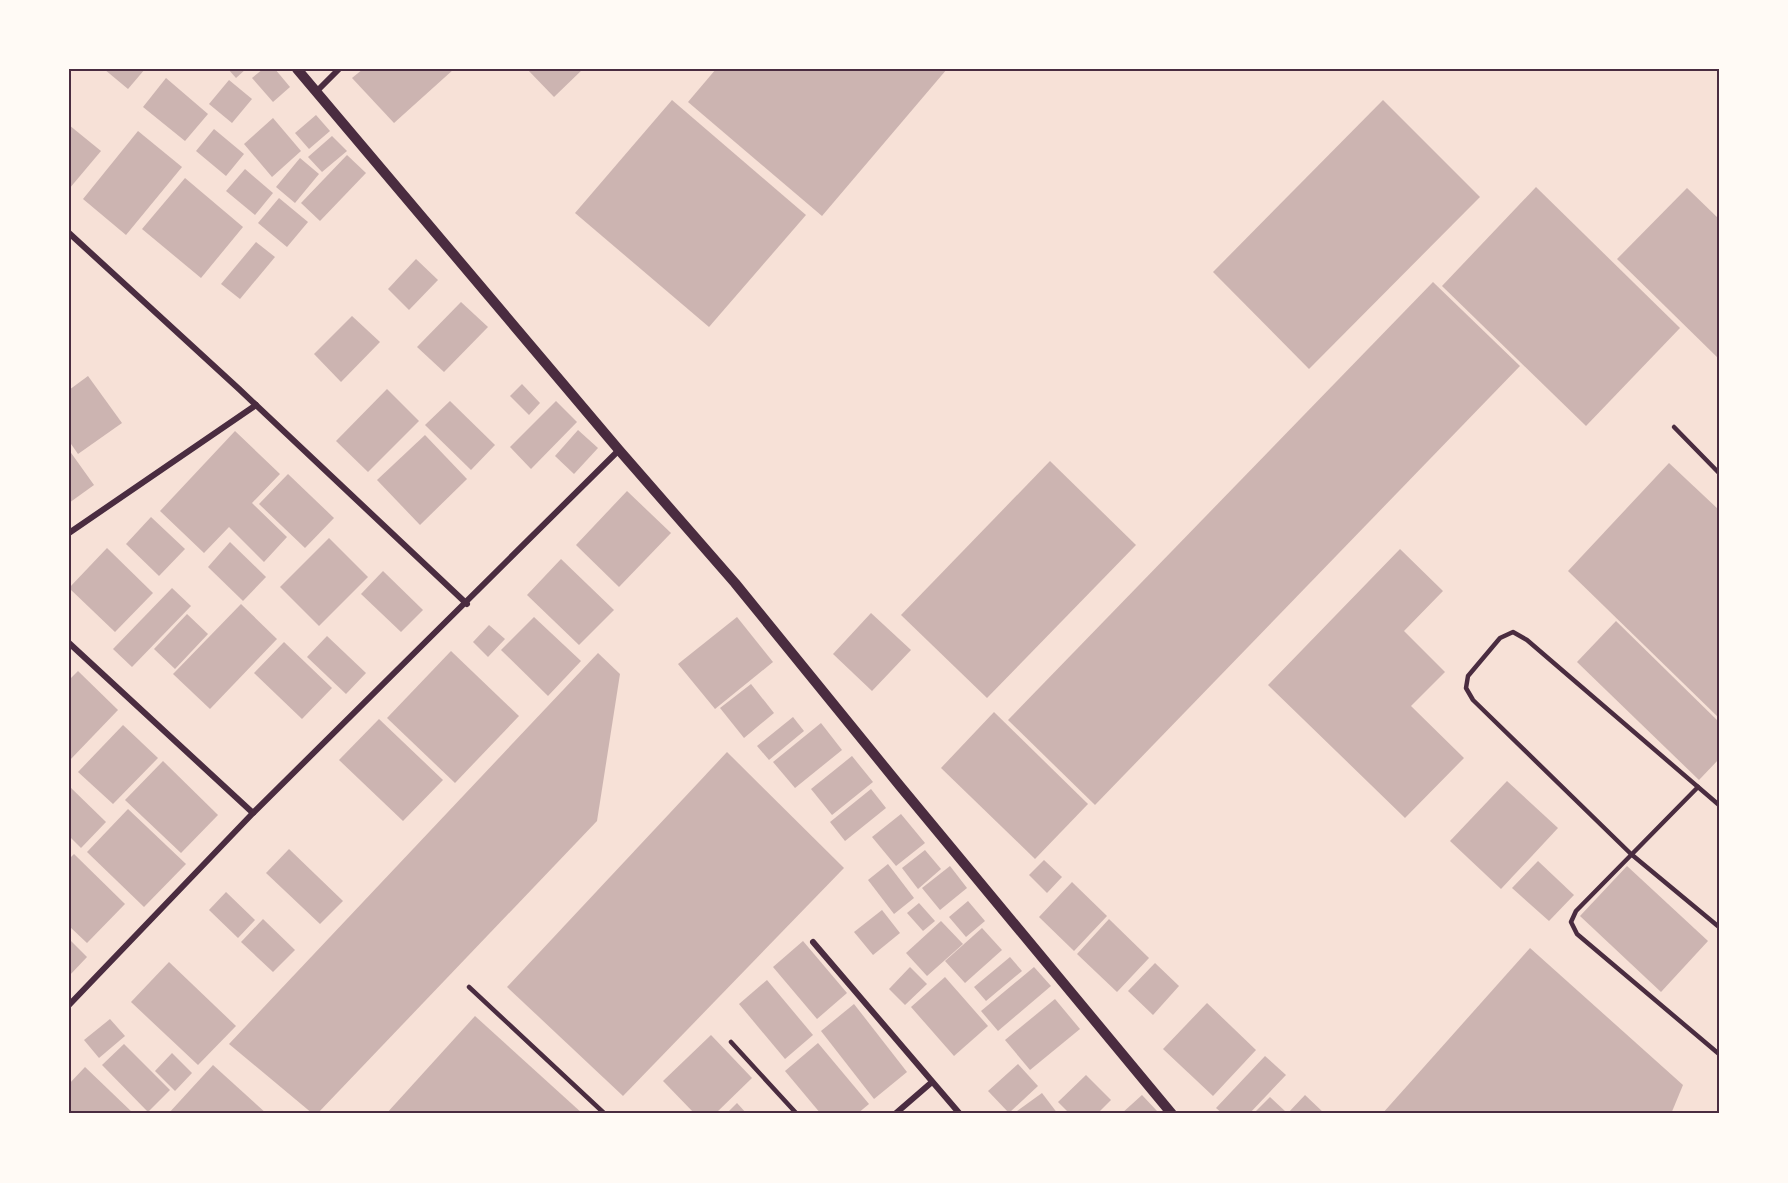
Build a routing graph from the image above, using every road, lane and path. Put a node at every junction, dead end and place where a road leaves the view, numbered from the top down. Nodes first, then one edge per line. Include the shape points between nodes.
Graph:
1 (297, 69) edge
2 (339, 69) edge
3 (316, 92) junction
4 (69, 232) edge
5 (256, 405) junction
6 (1674, 427) dead end
7 (619, 450) junction
8 (1719, 473) edge
9 (69, 533) edge
10 (466, 604) junction
11 (69, 643) edge
12 (1698, 787) junction
13 (1719, 805) edge
14 (253, 813) junction
15 (1631, 854) junction
16 (1719, 927) edge
17 (813, 942) dead end
18 (470, 987) dead end
19 (69, 1005) edge
20 (731, 1041) dead end
21 (1719, 1054) edge
22 (932, 1082) junction
23 (605, 1114) edge
24 (797, 1114) edge
25 (895, 1114) edge
26 (960, 1114) edge
27 (1172, 1114) edge

1 - 3 street
2 - 3 street
3 - 7 street
4 - 5 street
5 - 9 street
5 - 10 street
6 - 8 lane
7 - 10 street
7 - 27 street via 735,583
10 - 14 street
11 - 14 street
12 - 13 lane
12 - 15 lane
12 - 15 lane via 1527,640 1513,632 1500,638 1468,676 1466,688 1473,700
14 - 19 street
15 - 16 lane
15 - 21 lane via 1576,911 1571,922 1577,934
17 - 22 street
18 - 23 lane
20 - 24 lane
22 - 25 street
22 - 26 street

